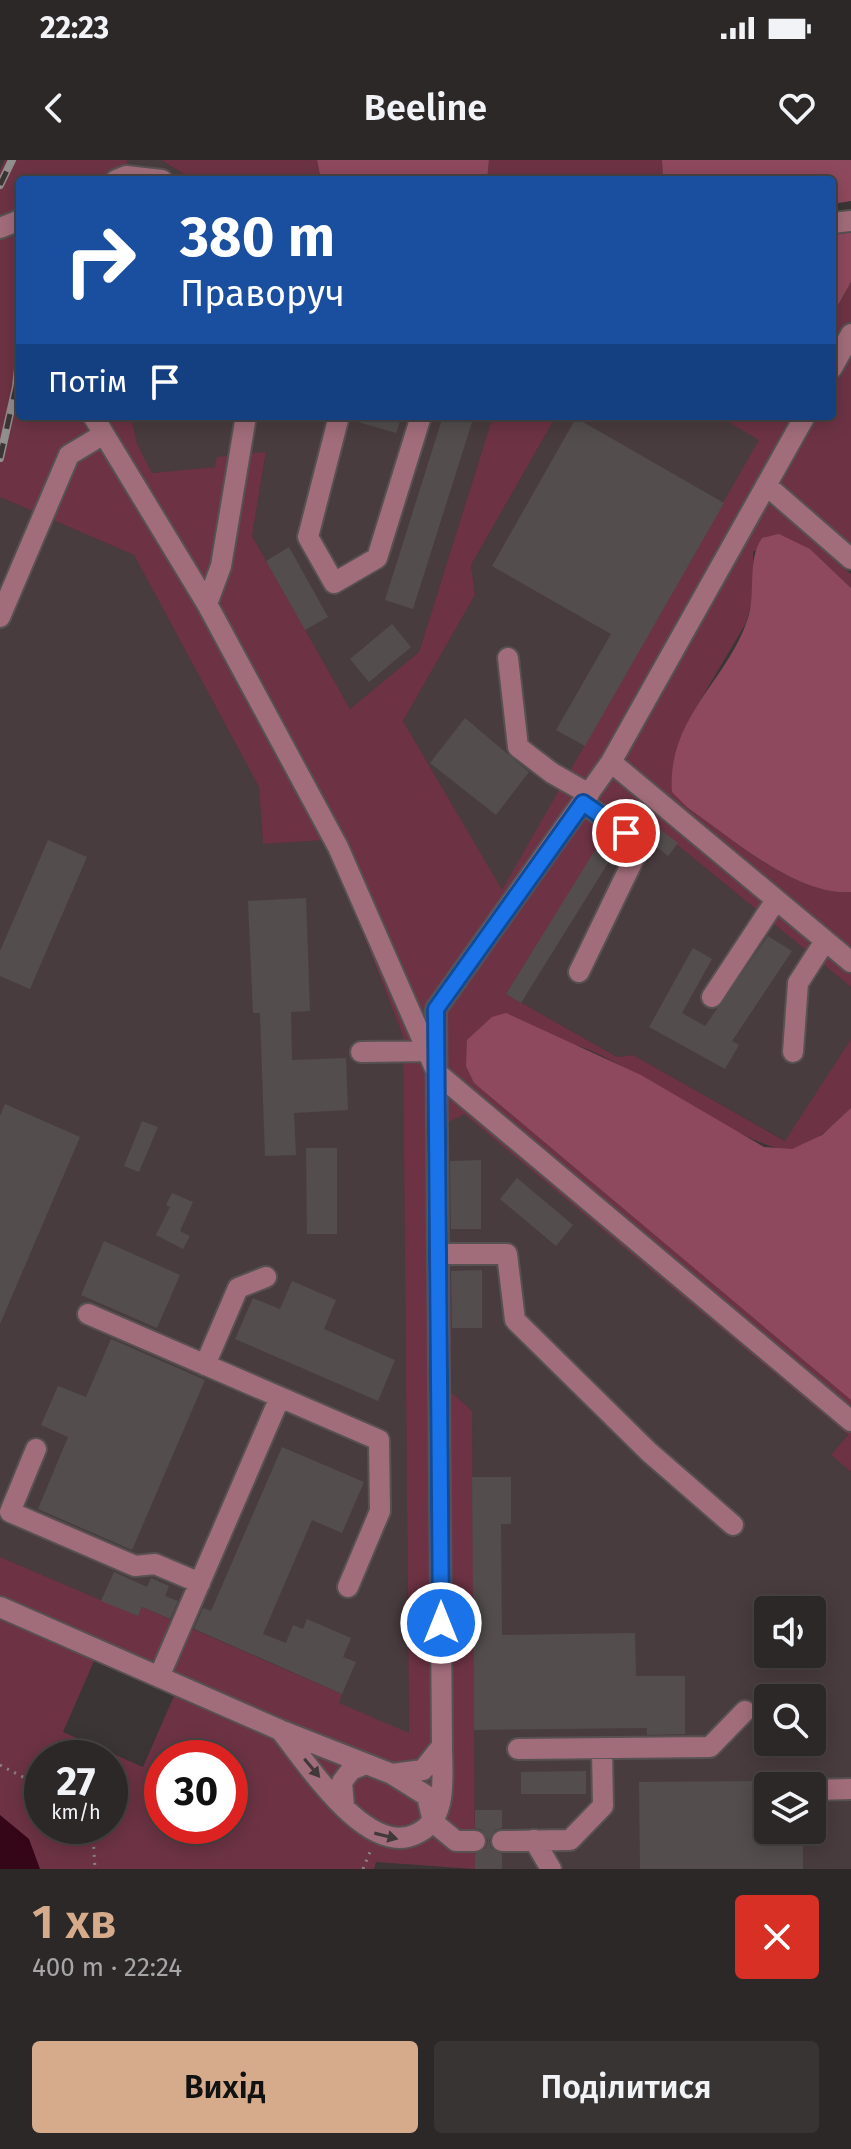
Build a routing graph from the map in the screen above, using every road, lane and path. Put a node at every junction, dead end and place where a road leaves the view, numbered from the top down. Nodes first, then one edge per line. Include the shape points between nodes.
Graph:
1 (851, 334) edge
2 (836, 361) edge
3 (245, 420) edge
4 (338, 420) edge
5 (420, 420) edge
6 (803, 420) edge
7 (99, 425) edge
8 (766, 485) junction
9 (851, 559) edge
10 (207, 604) junction
11 (0, 617) edge
12 (508, 658) dead end
13 (611, 762) junction
14 (586, 798) junction
15 (776, 900) junction
16 (825, 941) junction
17 (851, 962) edge
18 (579, 972) dead end
19 (712, 997) dead end
20 (436, 1009) junction
21 (409, 1010) junction
22 (432, 1051) junction
23 (361, 1052) dead end
24 (793, 1052) dead end
25 (437, 1073) junction
26 (438, 1254) junction
27 (266, 1277) dead end
28 (88, 1314) dead end
29 (205, 1365) junction
30 (280, 1397) junction
31 (851, 1421) edge
32 (36, 1449) dead end
33 (733, 1525) dead end
34 (200, 1583) junction
35 (348, 1587) dead end
36 (0, 1607) edge
37 (159, 1677) junction
38 (745, 1711) dead end
39 (280, 1730) junction
40 (442, 1746) junction
41 (602, 1748) junction
42 (518, 1749) dead end
43 (366, 1764) junction
44 (0, 1765) edge
45 (392, 1774) junction
46 (24, 1778) edge
47 (851, 1789) edge
48 (826, 1790) edge
49 (344, 1806) junction
50 (433, 1822) junction
51 (377, 1836) junction
52 (534, 1840) junction
53 (475, 1841) dead end
54 (502, 1841) dead end
55 (94, 1844) edge
56 (95, 1869) edge
57 (363, 1869) edge
58 (551, 1869) edge

1 - 2 street
3 - 10 street via 221,566
4 - 5 street via 308,537 334,583 377,558
6 - 8 street
7 - 10 street
7 - 11 street via 69,455
8 - 9 street
8 - 13 street
10 - 21 street via 338,847
12 - 14 street via 518,747
13 - 14 street
13 - 15 street
14 - 18 street via 641,844
14 - 20 street
15 - 16 street
15 - 19 street
16 - 17 street
16 - 24 street via 798,983
20 - 21 street
20 - 22 street
21 - 22 street
22 - 23 street
22 - 25 street
25 - 26 street
25 - 31 street
26 - 33 street via 507,1254 515,1320 649,1452
26 - 40 street
27 - 29 street via 238,1288
28 - 29 street
29 - 30 street
30 - 34 street
30 - 35 street via 379,1440 380,1511
32 - 34 street via 10,1512 135,1566 155,1564
34 - 37 street
36 - 37 street
37 - 39 street
38 - 41 street via 710,1747
39 - 43 street
39 -> 49 street
40 - 45 street via 423,1770
40 - 50 street via 442,1791
41 - 42 street
41 - 52 street via 603,1806 570,1840
43 - 45 street
43 - 49 street via 351,1770 342,1782
44 - 46 path
45 - 50 street via 427,1796
47 - 48 street
49 - 51 street
51 -> 50 street via 403,1839
50 - 53 street via 456,1841
51 - 57 path
52 - 54 street
52 - 58 street
55 - 56 path

